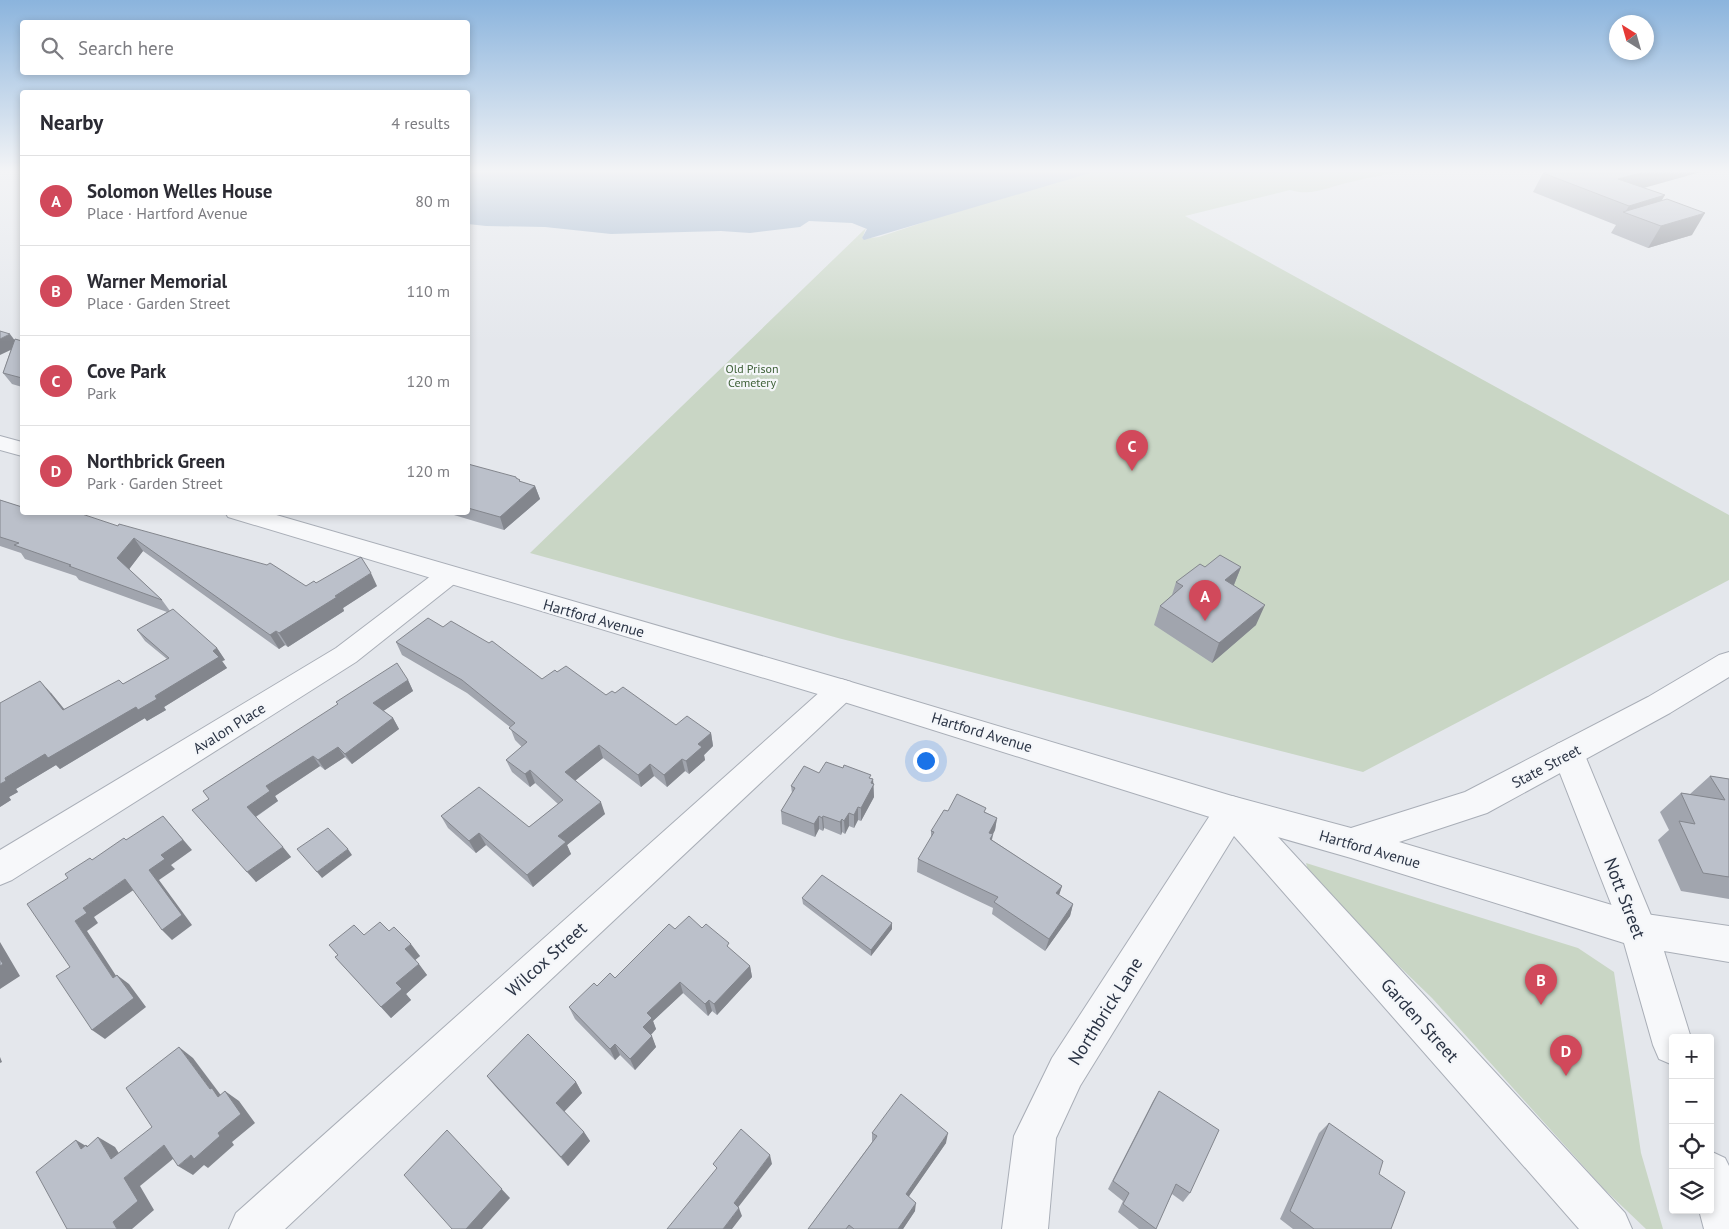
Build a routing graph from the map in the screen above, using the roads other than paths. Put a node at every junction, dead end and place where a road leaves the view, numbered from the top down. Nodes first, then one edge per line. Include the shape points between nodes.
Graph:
1 (0, 442) edge
2 (20, 448) edge
3 (247, 515) edge
4 (450, 575) junction
5 (1729, 663) edge
6 (841, 690) junction
7 (1568, 753) junction
8 (1232, 810) junction
9 (1351, 843) junction
10 (0, 869) edge
11 (1639, 930) junction
12 (1729, 944) edge
13 (1670, 1034) edge
14 (1714, 1186) edge
15 (252, 1229) edge
16 (1025, 1229) edge
17 (1609, 1229) edge
18 (1727, 1229) edge

1 - 2 street
3 - 4 street, Hartford Avenue
4 - 6 street, Hartford Avenue
4 - 10 street, Avalon Place via 346,655
5 - 7 street, State Street via 1660,705
6 - 8 street, Hartford Avenue
6 - 15 street, Wilcox Street
7 - 9 street, State Street via 1476,803
7 - 11 street, Nott Street
8 - 9 street, Hartford Avenue
8 - 16 street, Northbrick Lane via 1066,1072 1035,1136
8 - 17 street, Garden Street
9 - 11 street, Hartford Avenue
11 - 12 street, Hartford Avenue
11 - 13 street, Nott Street
14 - 18 street

